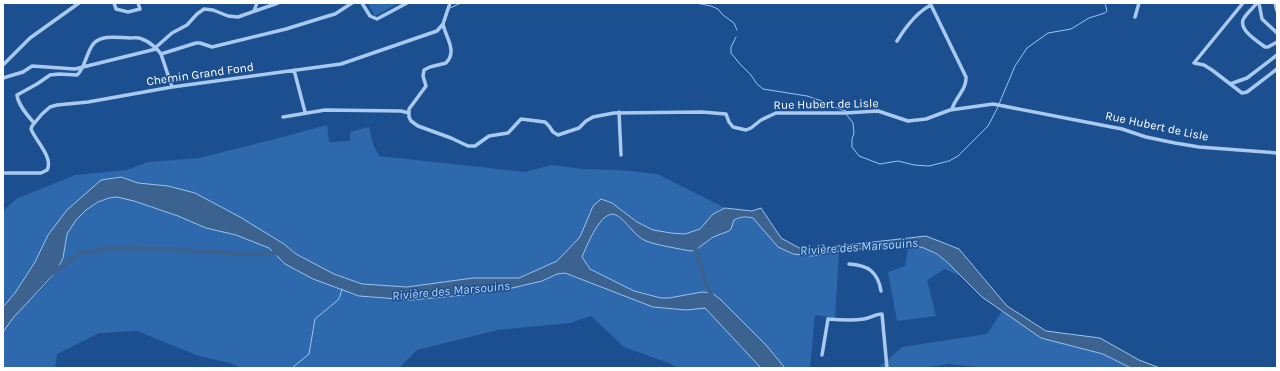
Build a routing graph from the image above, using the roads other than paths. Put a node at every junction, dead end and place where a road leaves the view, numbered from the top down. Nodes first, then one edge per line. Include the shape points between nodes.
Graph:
1 (79, 3) edge
2 (114, 3) edge
3 (138, 3) edge
4 (257, 3) edge
5 (278, 3) edge
6 (352, 3) edge
7 (362, 3) edge
8 (407, 3) edge
9 (450, 3) edge
10 (1139, 3) edge
11 (1243, 3) edge
12 (1258, 3) edge
13 (1275, 3) edge
14 (930, 4) edge
15 (254, 11) junction
16 (1277, 11) edge
17 (1135, 17) dead end
18 (443, 24) junction
19 (1277, 33) edge
20 (897, 41) dead end
21 (1277, 42) edge
22 (155, 48) junction
23 (161, 54) junction
24 (1277, 55) edge
25 (85, 60) junction
26 (3, 65) edge
27 (82, 68) junction
28 (74, 69) junction
29 (1277, 69) edge
30 (294, 70) junction
31 (3, 78) edge
32 (1230, 84) junction
33 (172, 87) junction
34 (952, 109) junction
35 (305, 112) junction
36 (619, 112) junction
37 (408, 113) junction
38 (283, 117) dead end
39 (34, 123) junction
40 (1277, 152) edge
41 (621, 156) dead end
42 (3, 173) edge
43 (849, 264) dead end
44 (881, 291) dead end
45 (822, 355) dead end
46 (887, 368) edge

1 - 26 street via 30,38
2 - 3 street via 116,9 128,12 140,9
4 - 15 street
5 - 15 street
6 - 23 street via 335,14 286,29 212,47 196,43
7 - 8 street via 370,16 377,19
9 - 18 street
10 - 17 street
11 - 32 street via 1194,63 1204,65
12 - 19 street via 1262,19
12 - 21 street via 1244,18 1243,26 1265,47
13 - 16 street
14 - 20 street via 911,22
14 - 34 street via 966,77 966,84
15 - 22 street via 232,17 213,10 204,10
18 - 30 street, Chemin Grand Fond via 431,33 341,64
18 - 37 street via 451,47 449,59 443,64 425,69 425,87
22 - 23 street
22 - 25 street via 141,38 111,37 96,42
22 - 27 street
23 - 33 street
24 - 32 street via 1252,75
25 - 27 street
25 - 28 street
27 - 28 street
27 - 39 street via 77,75 50,75 17,96
28 - 31 street via 32,66 23,72
29 - 32 street via 1245,93 1240,93
30 - 33 street, Chemin Grand Fond
30 - 35 street
33 - 39 street, Chemin Grand Fond via 88,102 57,104 46,110
34 - 36 street, Rue Hubert de Lisle via 926,119 908,121 878,111 776,113 746,130 733,127 728,115 722,113
34 - 40 street, Rue Hubert de Lisle via 992,104 1122,129 1175,143
35 - 37 street via 306,114 328,110
35 - 38 street
36 - 37 street, Rue Hubert de Lisle via 593,117 579,128 558,135 545,122 521,119 510,131 489,136 472,146 414,125
36 - 41 street
39 - 42 street via 32,132 42,146 48,168 41,173
43 - 44 street via 869,269 878,279
45 - 46 street via 828,319 866,319 882,314

